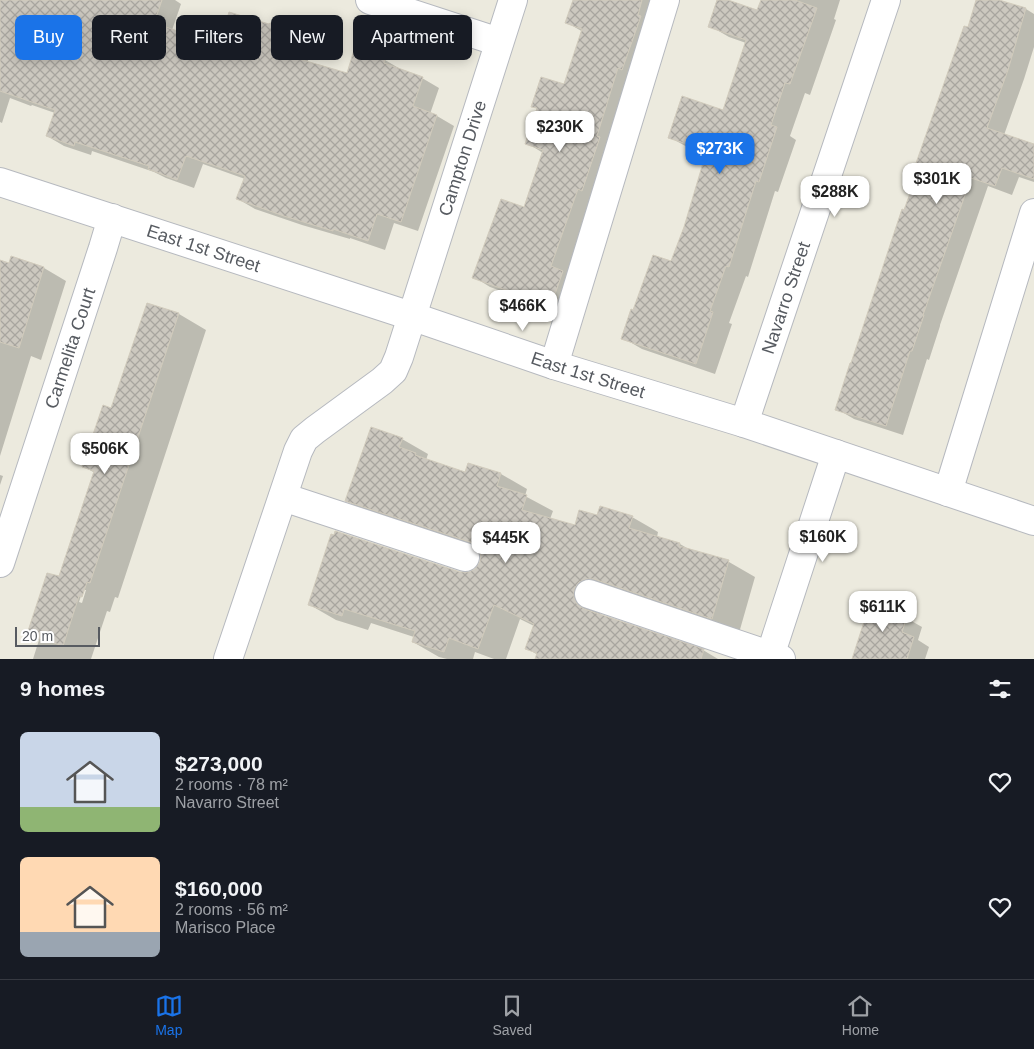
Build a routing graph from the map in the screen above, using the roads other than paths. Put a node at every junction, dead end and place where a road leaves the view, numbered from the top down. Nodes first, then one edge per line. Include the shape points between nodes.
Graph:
1 (370, 0) edge
2 (512, 0) edge
3 (665, 0) edge
4 (886, 0) edge
5 (499, 42) junction
6 (0, 182) edge
7 (1034, 213) edge
8 (112, 218) junction
9 (411, 316) junction
10 (554, 365) junction
11 (744, 423) junction
12 (836, 454) junction
13 (948, 492) junction
14 (283, 497) junction
15 (1034, 521) edge
16 (465, 557) dead end
17 (0, 563) edge
18 (589, 594) dead end
19 (773, 658) edge
20 (228, 659) edge

1 - 5 street
2 - 5 street, Campton Drive
3 - 10 street
4 - 11 street, Navarro Street
5 - 9 street, Campton Drive
6 - 8 street, East 1st Street
7 - 13 street
8 - 9 street, East 1st Street
8 - 17 street, Carmelita Court
9 - 10 street, East 1st Street
9 - 14 street, Campton Drive via 392,371 304,439
10 - 11 street, East 1st Street
11 - 12 street, East 1st Street
12 - 13 street, East 1st Street
12 - 19 street
13 - 15 street, East 1st Street
14 - 16 street
14 - 20 street, Campton Drive
18 - 19 street

